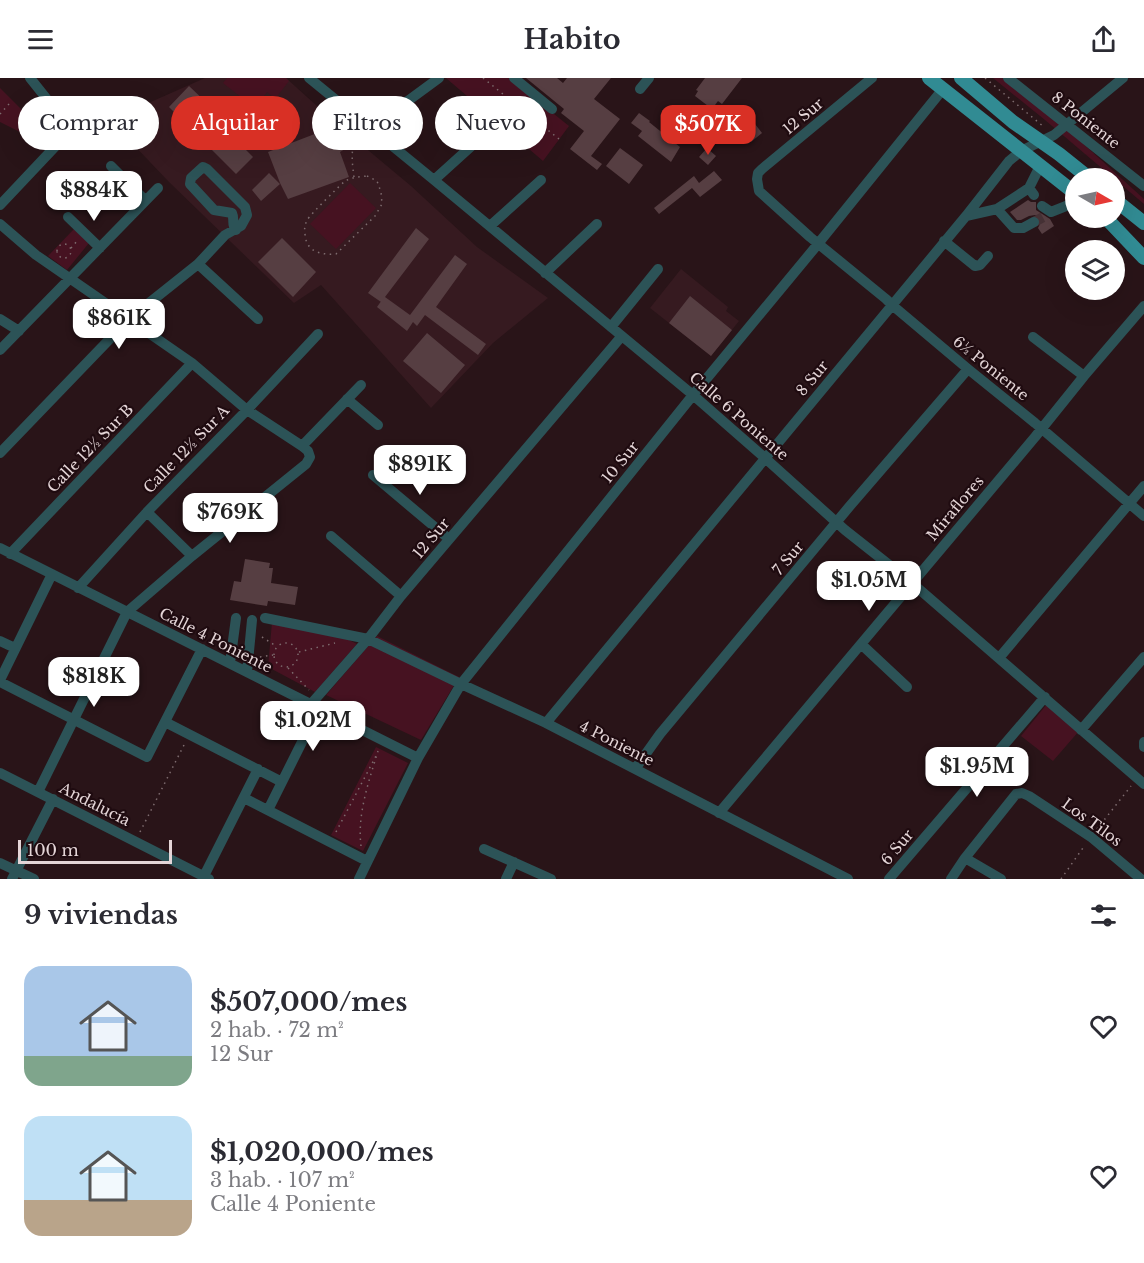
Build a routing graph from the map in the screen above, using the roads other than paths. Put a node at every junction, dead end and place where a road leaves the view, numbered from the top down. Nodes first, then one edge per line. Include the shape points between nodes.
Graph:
1 (30, 78) edge
2 (310, 78) edge
3 (439, 78) edge
4 (514, 78) edge
5 (649, 78) edge
6 (871, 78) edge
7 (929, 78) edge
8 (961, 78) edge
9 (1008, 78) edge
10 (1124, 78) edge
11 (640, 89) dead end
12 (943, 89) junction
13 (44, 96) edge
14 (332, 96) edge
15 (412, 96) edge
16 (552, 109) dead end
17 (1067, 124) junction
18 (1042, 141) junction
19 (52, 150) edge
20 (398, 150) edge
21 (467, 150) edge
22 (1021, 151) junction
23 (111, 166) dead end
24 (1040, 166) junction
25 (1076, 168) edge
26 (757, 179) joint
27 (434, 180) junction
28 (541, 180) dead end
29 (1143, 184) edge
30 (1065, 185) edge
31 (158, 188) dead end
32 (145, 200) junction
33 (1065, 205) edge
34 (0, 206) edge
35 (1125, 208) edge
36 (997, 209) junction
37 (1047, 211) tunnel mouth
38 (966, 216) junction
39 (68, 218) dead end
40 (1034, 222) tunnel mouth
41 (0, 224) edge
42 (597, 224) dead end
43 (1144, 224) edge
44 (490, 226) junction
45 (1116, 228) edge
46 (1120, 228) edge
47 (237, 230) junction
48 (944, 241) junction
49 (818, 244) junction
50 (1144, 246) edge
51 (100, 248) junction
52 (988, 256) dead end
53 (1144, 258) edge
54 (198, 264) junction
55 (658, 269) dead end
56 (545, 273) junction
57 (69, 279) junction
58 (892, 305) junction
59 (1144, 306) edge
60 (0, 319) edge
61 (258, 319) dead end
62 (129, 320) junction
63 (611, 327) junction
64 (19, 331) junction
65 (318, 334) dead end
66 (621, 337) junction
67 (1033, 338) dead end
68 (0, 350) edge
69 (192, 363) junction
70 (968, 369) junction
71 (1084, 376) junction
72 (361, 385) dead end
73 (693, 395) junction
74 (347, 399) junction
75 (247, 410) junction
76 (378, 425) dead end
77 (1042, 429) junction
78 (302, 446) junction
79 (0, 453) edge
80 (765, 458) junction
81 (373, 476) dead end
82 (1144, 486) edge
83 (1130, 503) junction
84 (147, 512) junction
85 (1144, 516) edge
86 (837, 522) junction
87 (331, 536) dead end
88 (449, 539) junction
89 (5, 551) edge
90 (192, 556) junction
91 (52, 574) junction
92 (912, 583) junction
93 (78, 588) junction
94 (401, 596) junction
95 (127, 612) junction
96 (236, 618) dead end
97 (265, 618) dead end
98 (252, 625) road end
99 (369, 639) junction
100 (0, 641) edge
101 (861, 644) junction
102 (15, 648) junction
103 (202, 649) junction
104 (1144, 657) edge
105 (999, 658) junction
106 (230, 663) junction
107 (247, 672) junction
108 (0, 681) edge
109 (461, 684) junction
110 (907, 687) dead end
111 (1045, 697) junction
112 (316, 704) junction
113 (73, 719) junction
114 (165, 722) junction
115 (546, 723) junction
116 (1081, 730) junction
117 (1144, 742) edge
118 (1144, 747) edge
119 (418, 758) junction
120 (258, 769) junction
121 (634, 769) junction
122 (0, 772) edge
123 (1142, 778) edge
124 (282, 782) junction
125 (38, 792) junction
126 (244, 798) junction
127 (53, 799) junction
128 (267, 810) junction
129 (719, 813) junction
130 (484, 849) dead end
131 (965, 858) junction
132 (367, 861) junction
133 (514, 862) junction
134 (0, 863) edge
135 (14, 875) edge
136 (206, 878) edge
137 (34, 879) edge
138 (359, 879) edge
139 (506, 879) edge
140 (550, 879) edge
141 (848, 879) edge
142 (889, 879) edge
143 (951, 879) edge
144 (1001, 879) edge
145 (1141, 879) edge

1 - 13 street
2 - 14 street, Calle 6 Poniente
3 - 15 street
4 - 16 street
5 - 11 street
6 - 26 street, 12 Sur via 762,168
7 - 12 main road
8 - 18 main road
9 - 17 street, 8 Poniente
10 - 17 street, 8 Sur
12 - 22 main road
12 - 49 street, 10 Sur
17 - 18 street, 8 Sur
17 - 29 street, 8 Poniente
18 - 22 street, 8 Sur
18 - 25 main road
19 - 34 street
20 - 27 street, Calle 6 Poniente
21 - 27 street
22 - 24 main road
22 - 38 street, 8 Sur
23 - 32 street
24 - 30 main road
24 - 36 street via 1031,192
26 - 49 street, 6½ Poniente via 759,191
27 - 44 street, Calle 6 Poniente
28 - 44 street
31 - 32 street
32 - 51 street
33 - 37 street
35 - 43 main road
36 - 38 street
36 - 40 street via 1014,228
38 - 48 street, 8 Sur
39 - 51 street
41 - 57 street
42 - 56 street
44 - 56 street, Calle 6 Poniente
45 - 53 main road
46 - 50 main road
47 - 47 street via 246,220 245,207 203,167 190,184 214,210 232,213
47 - 54 street via 225,236
48 - 52 street via 975,266
48 - 58 street, 8 Sur
49 - 58 street, 6½ Poniente
49 - 73 street, 10 Sur
51 - 57 street
54 - 61 street
54 - 62 street
55 - 63 street
56 - 63 street, Calle 6 Poniente
57 - 62 street
57 - 64 street
58 - 70 street, 6½ Poniente
58 - 80 street, 8 Sur
59 - 71 street, Miraflores
60 - 64 street
62 - 69 street
62 - 79 street
63 - 66 street, Calle 6 Poniente
64 - 68 street
65 - 75 street, Calle 12½ Sur A
66 - 73 street, Calle 6 Poniente
66 - 88 street, 12 Sur
67 - 71 street
69 - 75 street
69 - 89 street, Calle 12½ Sur B
70 - 77 street, 6½ Poniente
70 - 86 street, 7 Sur
71 - 77 street, Miraflores
72 - 74 street
73 - 80 street, Calle 6 Poniente
73 - 109 street, 10 Sur
74 - 76 street
74 - 78 street
75 - 78 street
75 - 84 street, Calle 12½ Sur A
77 - 83 street, 6½ Poniente
77 - 92 street, Miraflores
78 - 90 street via 310,458 306,464
80 - 86 street, Calle 6 Poniente
80 - 115 street, 8 Sur
81 - 88 street
82 - 83 street
83 - 85 street, 6½ Poniente
83 - 105 street
84 - 90 street
84 - 93 street, Calle 12½ Sur A
86 - 92 street, Calle 6 Poniente
86 - 121 street, 7 Sur
87 - 94 street
88 - 94 street, 12 Sur
89 - 91 street, Calle 4 Poniente
90 - 95 street
91 - 93 street, Calle 4 Poniente
91 - 102 street
92 - 101 street, Miraflores
92 - 105 street, Calle 6 Poniente
93 - 95 street, Calle 4 Poniente
94 - 99 street, 12 Sur
95 - 103 street, Calle 4 Poniente
95 - 113 street
96 - 106 street
97 - 99 street, 4 Poniente
98 - 107 street
99 - 109 street, 4 Poniente
99 - 112 street, 12 Sur
100 - 102 street
101 - 110 street
101 - 129 street, Miraflores
102 - 108 street
103 - 106 street, Calle 4 Poniente
103 - 114 street
104 - 116 street
105 - 111 street, Calle 6 Poniente
106 - 107 street, Calle 4 Poniente
107 - 112 street, Calle 4 Poniente
108 - 113 street
109 - 115 street, 4 Poniente
109 - 119 street, 10 Sur
111 - 116 street, Calle 6 Poniente
111 - 142 street, 6 Sur
112 - 119 street, Calle 4 Poniente
112 - 124 street, 12 Sur
113 - 114 street via 147,757
113 - 125 street
114 - 120 street
115 - 121 street, 4 Poniente
116 - 123 street, Calle 6 Poniente
117 - 118 street
119 - 132 street, 10 Sur
120 - 124 street
120 - 126 street
121 - 129 street, 4 Poniente
122 - 125 street, Andalucía
124 - 128 street, 12 Sur
125 - 127 street, Andalucía
126 - 128 street
126 - 136 street
127 - 135 street
127 - 136 street, Andalucía
128 - 132 street
129 - 141 street, 4 Poniente
130 - 133 street
131 - 143 street
131 - 144 street
131 - 145 street, Los Tilos via 1016,794 1022,793 1091,837
132 - 138 street, 10 Sur
133 - 139 street
133 - 140 street
134 - 135 street
135 - 137 street

